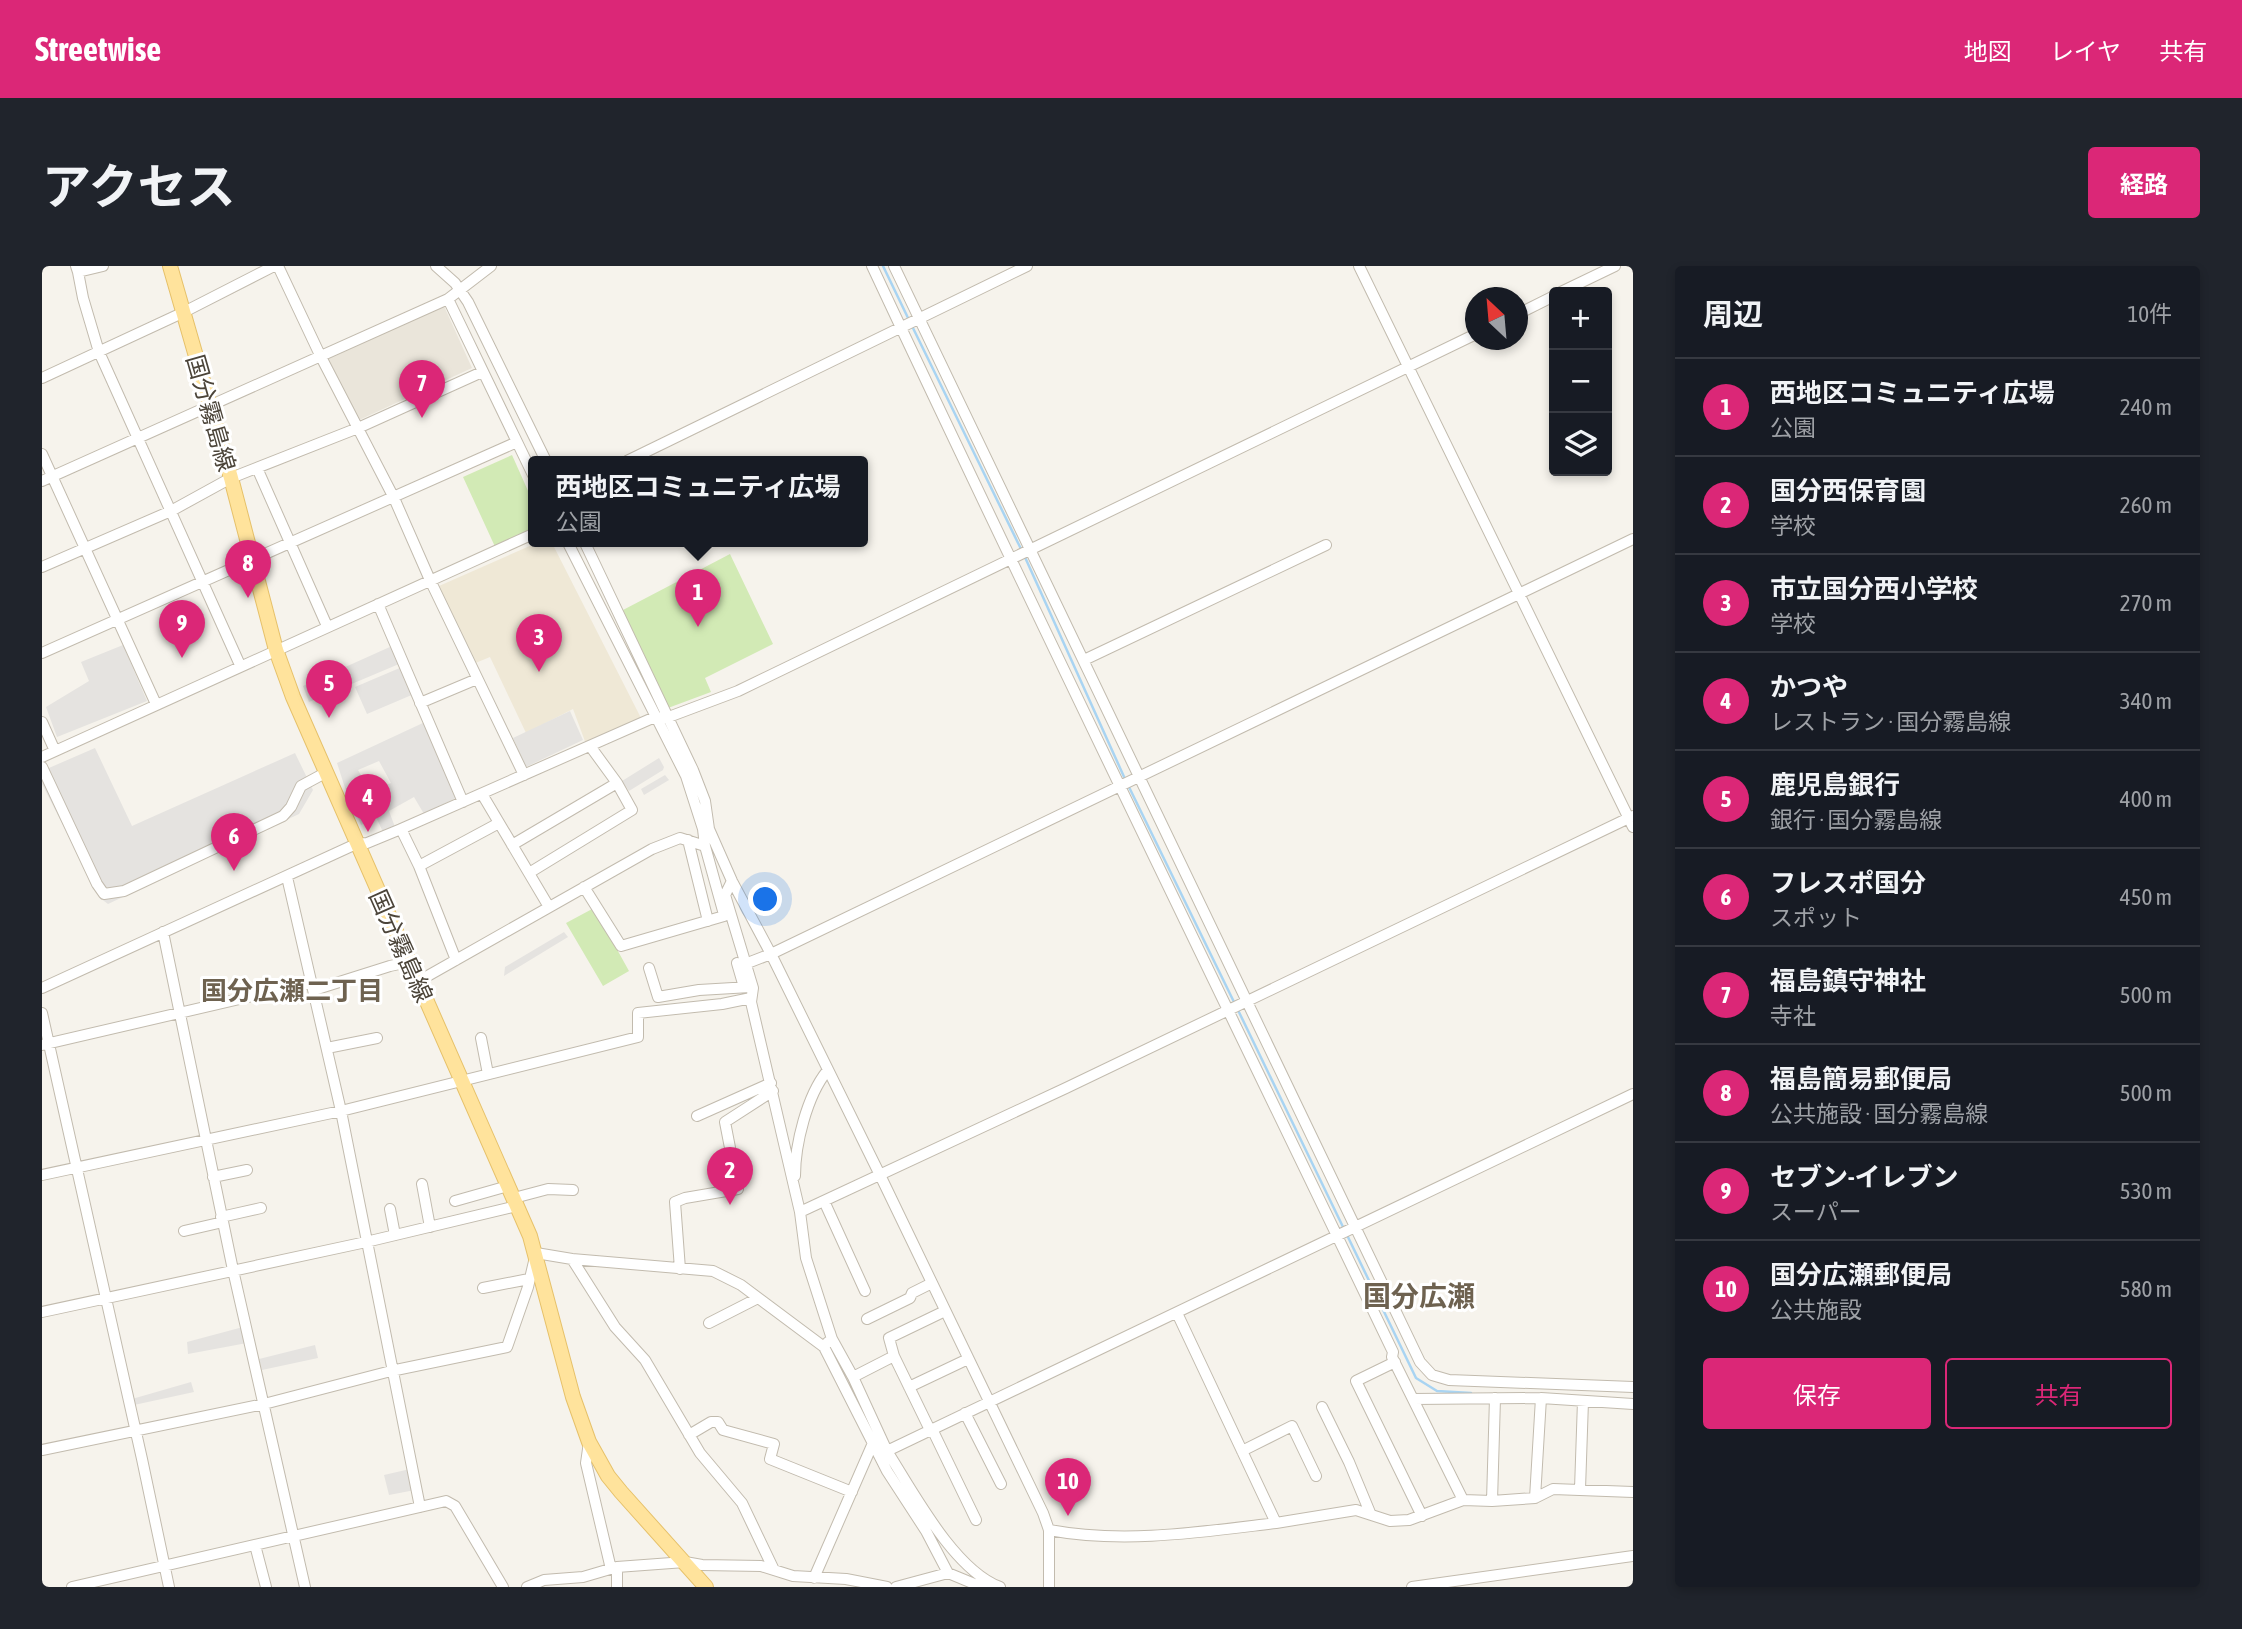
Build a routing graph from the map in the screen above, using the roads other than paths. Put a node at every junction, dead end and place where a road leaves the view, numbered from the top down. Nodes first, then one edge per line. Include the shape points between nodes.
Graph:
1 (103, 266) edge
2 (170, 266) edge
3 (276, 266) edge
4 (436, 266) edge
5 (491, 266) edge
6 (872, 266) edge
7 (894, 266) edge
8 (1027, 266) edge
9 (1359, 266) edge
10 (1615, 266) edge
11 (77, 269) edge
12 (1571, 287) edge
13 (460, 291) junction
14 (1549, 298) edge
15 (447, 299) junction
16 (1528, 309) edge
17 (182, 313) junction
18 (911, 324) junction
19 (1465, 339) edge
20 (99, 352) junction
21 (320, 355) junction
22 (1408, 367) junction
23 (482, 372) junction
24 (42, 378) edge
25 (208, 407) junction
26 (358, 428) junction
27 (139, 439) junction
28 (517, 442) junction
29 (42, 454) edge
30 (544, 456) edge
31 (637, 456) edge
32 (528, 463) edge
33 (257, 468) junction
34 (231, 478) junction
35 (47, 479) edge
36 (394, 498) junction
37 (171, 511) junction
38 (528, 537) edge
39 (1633, 539) edge
40 (289, 543) junction
41 (1326, 545) dead end
42 (570, 547) edge
43 (587, 547) edge
44 (1031, 548) junction
45 (84, 550) junction
46 (1012, 558) junction
47 (252, 559) junction
48 (42, 567) edge
49 (430, 580) junction
50 (202, 582) junction
51 (1519, 594) junction
52 (377, 604) junction
53 (117, 620) junction
54 (327, 626) junction
55 (276, 650) junction
56 (42, 653) edge
57 (1084, 660) junction
58 (240, 665) junction
59 (477, 679) junction
60 (420, 703) junction
61 (156, 704) junction
62 (661, 717) junction
63 (42, 722) edge
64 (590, 746) junction
65 (55, 751) junction
66 (42, 757) edge
67 (42, 767) edge
68 (325, 773) junction
69 (524, 775) junction
70 (1137, 777) junction
71 (617, 783) junction
72 (1122, 784) junction
73 (482, 794) junction
74 (463, 802) junction
75 (1632, 820) edge
76 (499, 823) junction
77 (401, 829) junction
78 (706, 829) junction
79 (688, 840) junction
80 (356, 844) junction
81 (512, 845) junction
82 (705, 846) junction
83 (419, 866) junction
84 (529, 873) junction
85 (287, 877) junction
86 (732, 881) junction
87 (584, 887) junction
88 (722, 896) junction
89 (549, 907) junction
90 (724, 916) junction
91 (708, 921) junction
92 (163, 932) junction
93 (771, 954) junction
94 (456, 960) junction
95 (409, 962) junction
96 (745, 964) junction
97 (649, 968) dead end
98 (312, 982) junction
99 (417, 982) junction
100 (42, 988) edge
101 (749, 991) junction
102 (1246, 1002) junction
103 (1231, 1009) junction
104 (180, 1012) junction
105 (42, 1013) edge
106 (377, 1038) dead end
107 (481, 1038) dead end
108 (46, 1044) edge
109 (327, 1048) junction
110 (827, 1070) junction
111 (488, 1074) junction
112 (461, 1080) junction
113 (772, 1087) junction
114 (1633, 1094) edge
115 (341, 1111) junction
116 (697, 1116) dead end
117 (205, 1139) junction
118 (76, 1168) junction
119 (247, 1170) dead end
120 (42, 1175) edge
121 (880, 1175) junction
122 (213, 1177) junction
123 (422, 1184) dead end
124 (573, 1189) dead end
125 (794, 1192) junction
126 (513, 1197) junction
127 (455, 1201) dead end
128 (824, 1201) junction
129 (261, 1208) dead end
130 (390, 1209) dead end
131 (800, 1212) junction
132 (222, 1220) junction
133 (430, 1227) junction
134 (1354, 1227) junction
135 (184, 1231) dead end
136 (395, 1235) junction
137 (1339, 1235) junction
138 (366, 1242) junction
139 (536, 1253) junction
140 (572, 1259) junction
141 (680, 1269) junction
142 (233, 1270) junction
143 (529, 1279) junction
144 (932, 1283) junction
145 (483, 1288) dead end
146 (865, 1291) dead end
147 (105, 1297) junction
148 (758, 1298) junction
149 (945, 1311) junction
150 (42, 1312) edge
151 (1177, 1313) junction
152 (867, 1319) dead end
153 (709, 1323) dead end
154 (828, 1343) junction
155 (894, 1356) junction
156 (968, 1359) junction
157 (1395, 1362) junction
158 (391, 1371) junction
159 (853, 1377) junction
160 (909, 1387) junction
161 (1633, 1387) edge
162 (1495, 1398) junction
163 (1541, 1398) junction
164 (1413, 1399) junction
165 (1583, 1401) junction
166 (989, 1402) junction
167 (264, 1404) junction
168 (1633, 1404) edge
169 (1322, 1406) dead end
170 (965, 1413) junction
171 (135, 1429) junction
172 (931, 1429) junction
173 (689, 1435) junction
174 (589, 1442) junction
175 (873, 1443) junction
176 (42, 1450) edge
177 (887, 1451) junction
178 (1242, 1451) junction
179 (1316, 1476) dead end
180 (1000, 1485) dead end
181 (1580, 1489) junction
182 (852, 1492) junction
183 (1633, 1493) edge
184 (1535, 1498) junction
185 (1463, 1500) junction
186 (1492, 1501) junction
187 (420, 1507) junction
188 (1371, 1515) junction
189 (1422, 1516) junction
190 (976, 1520) dead end
191 (1276, 1523) junction
192 (1049, 1530) junction
193 (294, 1537) junction
194 (255, 1545) junction
195 (1633, 1556) edge
196 (685, 1562) junction
197 (164, 1565) junction
198 (614, 1568) junction
199 (774, 1570) junction
200 (948, 1573) junction
201 (787, 1574) junction
202 (814, 1578) junction
203 (1484, 1583) edge
204 (977, 1586) edge
205 (72, 1587) edge
206 (169, 1587) edge
207 (266, 1587) edge
208 (305, 1587) edge
209 (503, 1587) edge
210 (527, 1587) edge
211 (617, 1587) edge
212 (706, 1587) edge
213 (788, 1587) edge
214 (887, 1587) edge
215 (896, 1587) edge
216 (1000, 1587) edge
217 (1049, 1587) edge
218 (1412, 1587) edge

1 - 11 street
2 - 17 main road, 国分霧島線
3 - 17 street
3 - 21 street
4 - 13 street
5 - 13 street
6 - 18 street
7 - 18 street
8 - 18 street
9 - 22 street
10 - 12 street
11 - 20 street
13 - 15 street
13 - 30 street
14 - 16 street
15 - 21 street
15 - 23 street
17 - 20 street
17 - 25 main road, 国分霧島線
18 - 31 street
18 - 44 street
18 - 46 street
19 - 22 street
20 - 24 street
20 - 27 street
21 - 25 street
21 - 26 street
22 - 44 street
22 - 51 street
23 - 26 street
23 - 28 street
25 - 27 street
25 - 34 main road, 国分霧島線
26 - 33 street
26 - 36 street
27 - 35 street
27 - 37 street
28 - 32 street
28 - 36 street
29 - 35 street
33 - 34 street
33 - 40 street
34 - 37 street
34 - 47 main road, 国分霧島線
35 - 45 street
36 - 40 street
36 - 49 street
37 - 45 street
37 - 50 street
38 - 49 street
39 - 51 street
40 - 47 street
40 - 54 street
41 - 57 street
42 - 62 street
43 - 62 street
44 - 46 street
44 - 57 street
45 - 48 street
45 - 53 street
46 - 62 street via 738,691
46 - 72 street
47 - 50 street
47 - 55 main road, 国分霧島線
49 - 52 street
49 - 59 street
50 - 53 street
50 - 58 street
51 - 70 street
51 - 75 street
52 - 54 street
52 - 60 street
53 - 56 street
53 - 61 street
54 - 55 street
55 - 58 street
55 - 68 main road, 国分霧島線
57 - 70 street
58 - 61 street
59 - 60 street
59 - 69 street
60 - 74 street
61 - 65 street
62 - 64 street
62 - 78 street via 693,770 705,802
63 - 65 street
64 - 69 street
64 - 71 street
65 - 66 street
67 - 68 street via 104,894 124,891 283,816 301,786
68 - 80 main road, 国分霧島線
69 - 73 street
70 - 72 street
70 - 102 street
71 - 81 street
71 - 84 street via 632,810
72 - 93 street
72 - 103 street
73 - 74 street
73 - 76 street
74 - 77 street
75 - 102 street
76 - 81 street
76 - 83 street
77 - 80 street
77 - 83 street
78 - 82 street
78 - 86 street
79 - 82 street
79 - 87 street via 680,838 652,849
79 - 91 street
80 - 85 street
80 - 95 main road, 国分霧島線
81 - 84 street
82 - 88 street
83 - 94 street
84 - 89 street
85 - 92 street
85 - 98 street
86 - 88 street
86 - 93 street
87 - 89 street
87 - 91 street via 621,946
88 - 90 street
88 - 96 street
89 - 94 street
90 - 91 street
90 - 101 street
92 - 100 street
92 - 104 street
93 - 96 street
93 - 110 street
94 - 99 street
95 - 98 street via 314,990
95 - 99 main road, 国分霧島線
96 - 101 street
97 - 101 street via 658,997 699,990
98 - 104 street
98 - 109 street
99 - 112 main road, 国分霧島線
101 - 111 street via 722,1004 638,1013 638,1037
101 - 113 street
102 - 103 street
102 - 134 street
103 - 121 street
103 - 137 street
104 - 108 street
104 - 117 street
105 - 108 street
106 - 109 street
107 - 111 street
108 - 118 street
109 - 115 street
110 - 121 street
110 - 125 street via 807,1103
111 - 112 street
112 - 115 street
112 - 126 main road, 国分霧島線
113 - 116 street
113 - 125 street
113 - 141 street via 725,1122 738,1189 675,1202
114 - 134 street
115 - 117 street
115 - 138 street
117 - 118 street
117 - 122 street
118 - 120 street
118 - 147 street
119 - 122 street
121 - 128 street
121 - 144 street
122 - 132 street
123 - 133 street
124 - 126 street
125 - 131 street
126 - 127 street
126 - 133 street
126 - 139 main road, 国分霧島線
128 - 131 street
128 - 146 street
129 - 132 street
130 - 136 street
131 - 154 street via 806,1258
132 - 135 street
132 - 142 street
133 - 136 street
134 - 137 street
134 - 161 street via 1420,1362 1432,1376
136 - 138 street
137 - 151 street
137 - 157 street
138 - 142 street
138 - 158 street
139 - 140 street
139 - 143 street
139 - 174 main road, 国分霧島線
140 - 141 street
140 - 173 street via 615,1327 645,1360
141 - 148 street via 713,1271
142 - 147 street
142 - 167 street
143 - 145 street
143 - 158 street via 507,1347
144 - 149 street
144 - 152 street
147 - 150 street
147 - 171 street
148 - 153 street
148 - 154 street
149 - 155 street via 889,1338
149 - 156 street
151 - 166 street
151 - 178 street
154 - 159 street
154 - 175 street
155 - 159 street
155 - 160 street
156 - 160 street
156 - 166 street
157 - 164 street
157 - 189 street via 1356,1381
158 - 167 street
158 - 187 street
159 - 177 street
160 - 172 street
162 - 163 street
162 - 164 street
162 - 186 street
163 - 165 street
163 - 184 street
164 - 185 street
165 - 168 street
165 - 181 street
166 - 170 street
166 - 192 street
167 - 171 street
167 - 193 street
169 - 188 street
170 - 172 street
170 - 180 street
171 - 176 street
171 - 197 street
172 - 177 street
172 - 190 street
173 - 182 street via 718,1422 723,1430 774,1444 770,1459
173 - 199 street via 742,1503
174 - 196 main road, 国分霧島線 via 608,1476
174 - 198 street via 586,1463
175 - 182 street
175 - 200 street
177 - 216 street via 958,1554 982,1578
178 - 179 street via 1292,1426
178 - 191 street
181 - 183 street
181 - 184 street via 1553,1489
182 - 202 street
184 - 186 street
185 - 186 street
185 - 189 street
187 - 193 street
187 - 209 street via 446,1501 455,1506
188 - 189 street via 1390,1521
188 - 191 street via 1356,1510
191 - 192 street via 1161,1536 1081,1536
192 - 217 street
193 - 194 street
193 - 208 street
194 - 197 street
194 - 207 street
195 - 203 street
196 - 198 street
196 - 199 street
196 - 212 main road, 国分霧島線
197 - 205 street
197 - 206 street
198 - 210 street
198 - 211 street
199 - 201 street
200 - 204 street
200 - 215 street
201 - 202 street
201 - 213 street
202 - 214 street via 846,1578
203 - 218 street

